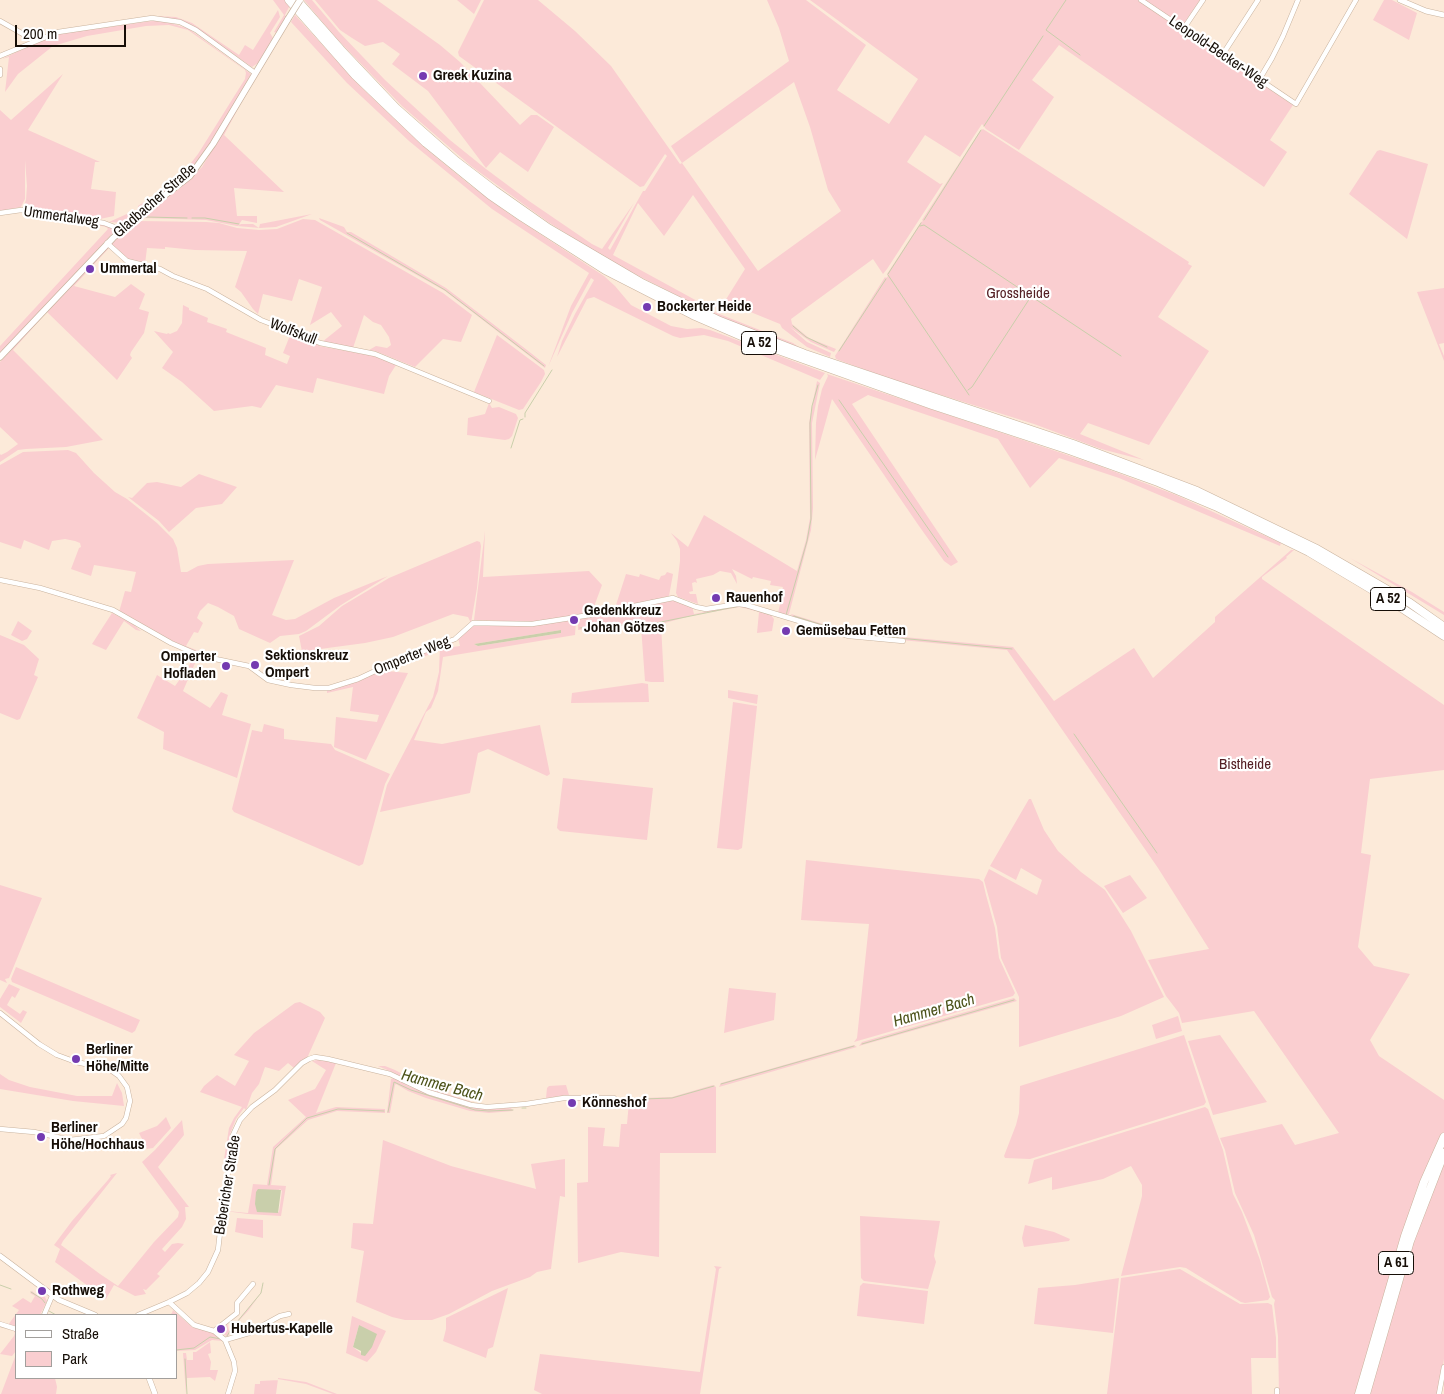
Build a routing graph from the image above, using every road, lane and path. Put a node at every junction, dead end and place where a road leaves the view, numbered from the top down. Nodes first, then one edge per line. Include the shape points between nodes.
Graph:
1 (289, 0) edge
2 (299, 0) edge
3 (1141, 0) edge
4 (1203, 0) edge
5 (1258, 0) edge
6 (1298, 0) edge
7 (1356, 0) edge
8 (1400, 0) edge
9 (1444, 15) edge
10 (0, 21) edge
11 (1184, 28) junction
12 (23, 34) dead end
13 (1222, 54) junction
14 (0, 56) edge
15 (0, 69) edge
16 (255, 73) junction
17 (0, 75) edge
18 (1259, 80) junction
19 (0, 213) edge
20 (120, 231) junction
21 (107, 243) junction
22 (0, 358) edge
23 (489, 401) dead end
24 (0, 580) edge
25 (1444, 627) edge
26 (1444, 636) edge
27 (903, 641) dead end
28 (0, 1013) edge
29 (614, 1098) dead end
30 (0, 1129) edge
31 (1444, 1137) edge
32 (1444, 1152) edge
33 (0, 1256) edge
34 (253, 1284) dead end
35 (52, 1296) junction
36 (169, 1302) junction
37 (44, 1314) edge
38 (93, 1314) edge
39 (140, 1314) edge
40 (289, 1314) dead end
41 (0, 1324) edge
42 (15, 1329) edge
43 (214, 1331) junction
44 (225, 1340) junction
45 (1444, 1367) edge
46 (149, 1379) edge
47 (155, 1394) edge
48 (228, 1394) edge
49 (1359, 1394) edge
50 (1366, 1394) edge
51 (1439, 1394) edge

1 - 26 highway, A 52 via 355,75 426,143 522,217 605,270 685,312 753,341 1069,450 1215,506 1316,556
2 - 16 main road, Gladbacher Straße, bridge
2 - 25 highway, A 52 via 382,94 456,161 548,228 640,282 695,310 780,345 1073,444 1197,491 1316,548 1410,603
3 - 11 street, Leopold-Becker-Weg
4 - 11 street
5 - 13 street
6 - 18 street
7 - 18 street, Leopold-Becker-Weg via 1296,104
8 - 9 street
10 - 12 street
11 - 13 street, Leopold-Becker-Weg
13 - 18 street, Leopold-Becker-Weg
14 - 16 street via 58,32 152,18 190,26
15 - 17 street
16 - 20 main road, Gladbacher Straße via 190,176
19 - 20 street, Ummertalweg via 21,210 104,222
20 - 21 main road, Gladbacher Straße
21 - 22 main road, Gladbacher Straße
21 - 23 street, Wolfskull via 127,261 160,268 207,289 261,320 320,343 376,354
24 - 27 street, Omperter Weg via 40,588 113,610 201,656 249,666 274,681 314,688 330,688 358,679 455,639 473,623 532,624 673,598 706,609 746,605 849,636
28 - 30 street via 57,1055 109,1069 119,1076 127,1088 130,1106 122,1124 104,1136 94,1138 70,1140 30,1131
29 - 36 street, Bebericher Straße via 564,1098 487,1107 471,1105 428,1092 390,1074 328,1059 309,1059 240,1120 234,1135 218,1250 199,1283
31 - 49 highway, A 61 via 1405,1236
32 - 50 highway, A 61 via 1408,1249
33 - 35 street
34 - 43 street via 238,1303 236,1313
35 - 37 street
35 - 38 street
36 - 39 street, Bebericher Straße
36 - 43 street via 194,1325
40 - 44 street via 249,1333
41 - 42 street
43 - 44 street
44 - 48 street via 235,1371
45 - 51 street
46 - 47 street

